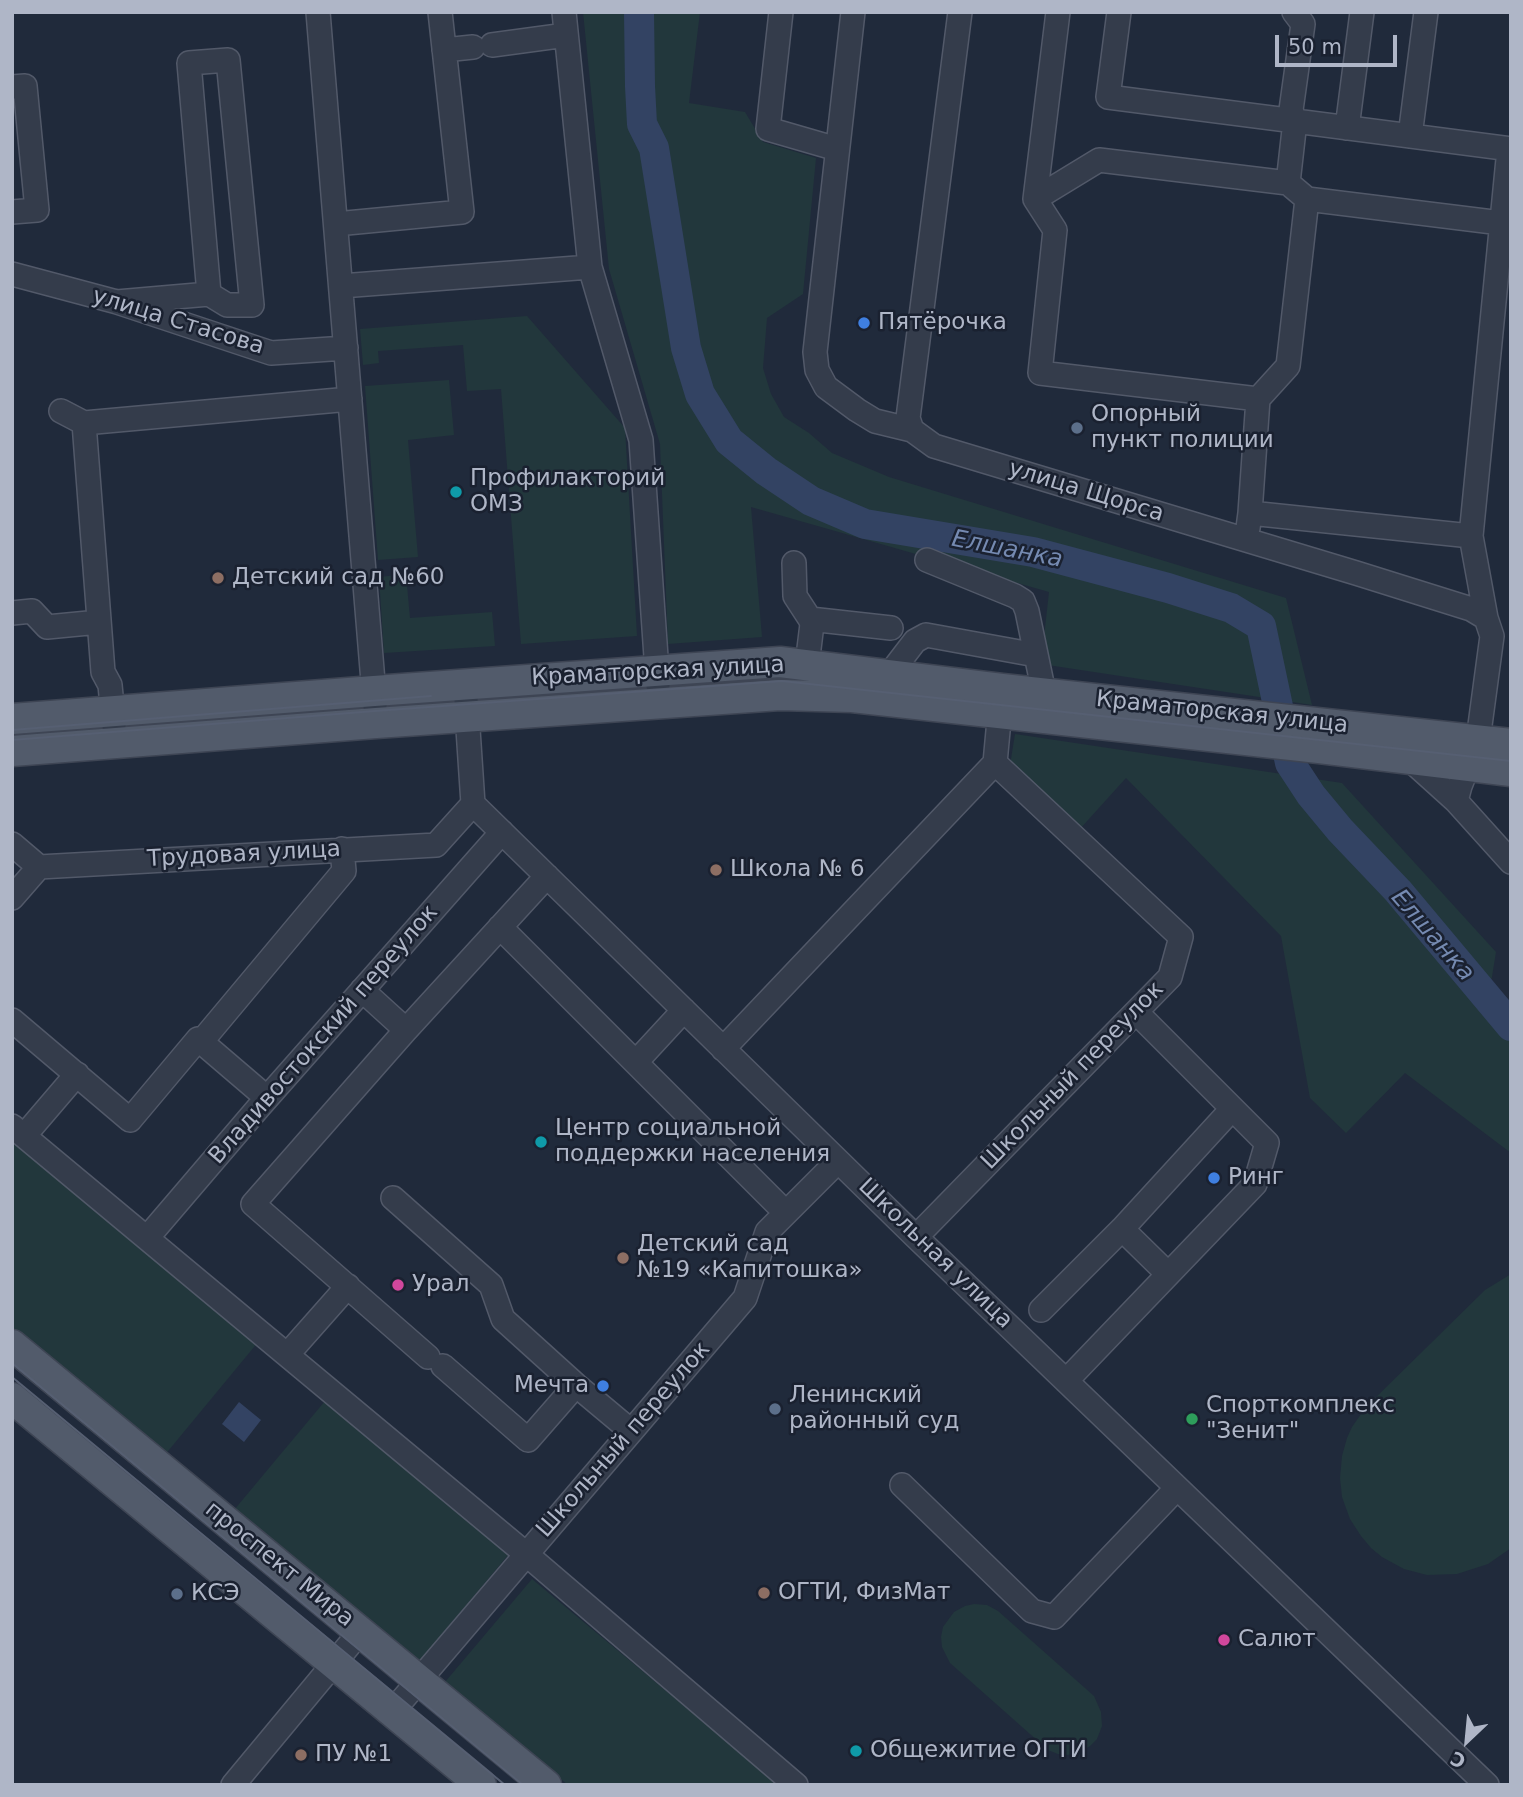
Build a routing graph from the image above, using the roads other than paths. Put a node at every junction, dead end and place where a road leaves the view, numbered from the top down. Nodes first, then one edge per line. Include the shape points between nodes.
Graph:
1 (318, 12) edge
2 (440, 12) edge
3 (564, 12) edge
4 (781, 12) edge
5 (853, 12) edge
6 (960, 12) edge
7 (1058, 12) edge
8 (1119, 12) edge
9 (1294, 12) edge
10 (1362, 12) edge
11 (1426, 12) edge
12 (566, 35) junction
13 (444, 50) junction
14 (12, 87) edge
15 (1295, 121) junction
16 (1347, 128) junction
17 (1410, 136) junction
18 (837, 149) junction
19 (1510, 149) edge
20 (1288, 183) junction
21 (1035, 200) junction
22 (1307, 200) junction
23 (12, 212) edge
24 (1505, 213) edge
25 (336, 223) junction
26 (590, 267) junction
27 (12, 274) edge
28 (341, 286) junction
29 (209, 294) junction
30 (117, 302) junction
31 (346, 348) junction
32 (350, 399) junction
33 (1258, 399) junction
34 (61, 411) dead end
35 (84, 422) junction
36 (912, 430) junction
37 (1250, 513) junction
38 (1471, 536) junction
39 (1246, 540) junction
40 (927, 560) dead end
41 (794, 563) dead end
42 (12, 613) edge
43 (1486, 618) junction
44 (810, 619) junction
45 (99, 622) junction
46 (891, 628) dead end
47 (1036, 655) junction
48 (807, 665) junction
49 (656, 671) junction
50 (889, 675) junction
51 (465, 684) junction
52 (374, 691) junction
53 (1001, 701) junction
54 (660, 703) junction
55 (1060, 703) junction
56 (113, 711) junction
57 (467, 716) junction
58 (12, 719) edge
59 (376, 723) junction
60 (1379, 731) junction
61 (1321, 736) junction
62 (116, 743) junction
63 (1511, 744) edge
64 (12, 751) edge
65 (1473, 753) junction
66 (1408, 758) junction
67 (995, 763) junction
68 (1511, 771) edge
69 (1456, 801) junction
70 (473, 804) junction
71 (502, 832) junction
72 (12, 844) edge
73 (342, 849) junction
74 (1511, 862) edge
75 (39, 867) junction
76 (547, 876) junction
77 (12, 898) edge
78 (500, 927) junction
79 (362, 990) junction
80 (684, 1010) junction
81 (1136, 1012) junction
82 (12, 1020) edge
83 (406, 1030) junction
84 (201, 1042) junction
85 (723, 1048) junction
86 (636, 1062) junction
87 (77, 1074) junction
88 (267, 1098) junction
89 (1232, 1109) junction
90 (18, 1131) edge
91 (838, 1161) junction
92 (393, 1198) dead end
93 (786, 1213) junction
94 (1122, 1229) junction
95 (916, 1237) junction
96 (147, 1238) junction
97 (1168, 1275) junction
98 (348, 1286) junction
99 (1041, 1310) dead end
100 (12, 1345) edge
101 (286, 1355) junction
102 (1066, 1381) junction
103 (576, 1385) junction
104 (12, 1398) edge
105 (631, 1432) junction
106 (902, 1485) dead end
107 (1177, 1488) junction
108 (526, 1554) junction
109 (360, 1632) junction
110 (334, 1664) junction
111 (419, 1680) junction
112 (392, 1712) junction
113 (233, 1785) edge
114 (481, 1785) edge
115 (546, 1785) edge
116 (796, 1785) edge
117 (1488, 1785) edge

1 - 25 street
2 - 13 street
3 - 12 street
4 - 18 street via 768,129
5 - 18 street, улица Щорса
6 - 36 street via 908,418
7 - 21 street
8 - 15 street via 1108,97
9 - 15 street via 1303,24 1291,110
10 - 16 street
11 - 17 street
12 - 13 street
12 - 26 street
13 - 25 street via 462,212
14 - 23 street via 25,86 37,210
15 - 16 street
15 - 20 street
16 - 17 street
17 - 19 street
18 - 36 street, улица Щорса via 815,352 817,370 826,387 857,410 875,421
19 - 24 street
20 - 21 street via 1099,160
20 - 22 street
21 - 33 street via 1055,230 1040,373
22 - 24 street
22 - 33 street via 1288,366
24 - 38 street
25 - 28 street
26 - 28 street
26 - 49 street via 641,440
27 - 30 street, улица Стасова
28 - 31 street
29 - 29 street via 189,64 228,61 252,304 227,305
29 - 30 street
30 - 31 street, улица Стасова via 271,353
31 - 32 street
32 - 35 street
32 - 52 street
33 - 37 street
34 - 35 street
35 - 45 street
36 - 39 street, улица Щорса via 934,446
37 - 38 street
37 - 39 street
38 - 43 street
39 - 43 street, улица Щорса via 1471,609
40 - 47 street via 1023,601
41 - 44 street via 795,596
42 - 45 street via 32,611 47,626
43 - 65 street via 1492,636
44 - 46 street
44 - 48 street
45 - 56 street via 103,672 110,685
47 - 50 street via 926,635 915,641
47 - 55 street
48 - 49 main road, Краматорская улица via 780,662
48 - 50 main road, Краматорская улица
49 - 51 main road, Краматорская улица
49 - 54 street
50 - 53 main road, Краматорская улица
51 - 52 main road, Краматорская улица
51 - 57 street
52 - 56 main road, Краматорская улица
52 - 59 street
53 - 54 main road, Краматорская улица via 780,695
53 - 55 main road, Краматорская улица
53 - 67 street
54 - 57 main road, Краматорская улица
55 - 61 main road, Краматорская улица
56 - 58 main road, Краматорская улица
56 - 62 street
57 - 59 main road, Краматорская улица
57 - 70 street
59 - 62 main road, Краматорская улица
60 - 61 main road, Краматорская улица
60 - 65 main road, Краматорская улица
60 - 66 street
61 - 66 main road, Краматорская улица
62 - 64 main road, Краматорская улица
63 - 65 main road, Краматорская улица
65 - 66 main road, Краматорская улица
65 - 68 main road, Краматорская улица
65 - 69 street
66 - 69 street
67 - 81 street, Школьный переулок via 1181,937 1170,977
67 - 85 street
69 - 74 street
70 - 71 street, Школьная улица
70 - 73 street, Трудовая улица via 436,845
71 - 76 street, Школьная улица
71 - 79 street, Владивостокский переулок
72 - 75 street
73 - 75 street, Трудовая улица
73 - 84 street via 344,871
75 - 77 street
76 - 78 street
76 - 80 street, Школьная улица
78 - 83 street
78 - 86 street
79 - 83 street
79 - 88 street, Владивостокский переулок
80 - 85 street, Школьная улица
80 - 86 street
81 - 89 street
81 - 95 street, Школьный переулок
82 - 87 street
83 - 98 street via 253,1204
84 - 87 street via 198,1039 130,1120
84 - 88 street
85 - 91 street, Школьная улица
86 - 93 street
87 - 90 street
88 - 96 street, Владивостокский переулок
89 - 94 street
89 - 97 street via 1267,1143 1255,1184
90 - 96 street
91 - 93 street, Школьный переулок
91 - 95 street, Школьная улица
92 - 103 street via 491,1285 503,1319
93 - 105 street, Школьный переулок via 766,1232 745,1298
94 - 97 street
94 - 99 street
95 - 102 street, Школьная улица
96 - 101 street
97 - 102 street
98 - 101 street
98 - 103 street via 528,1440
100 - 109 main road, проспект Мира
101 - 108 street
102 - 107 street, Школьная улица
103 - 105 street
104 - 110 main road, проспект Мира
105 - 108 street, Школьный переулок
106 - 107 street via 1031,1611 1055,1617
107 - 117 street, Школьная улица
108 - 111 street, Школьный переулок
108 - 116 street
109 - 110 street
109 - 111 main road, проспект Мира
110 - 112 main road, проспект Мира
110 - 113 street
111 - 112 street, Школьный переулок
111 - 115 main road, проспект Мира
112 - 114 main road, проспект Мира

